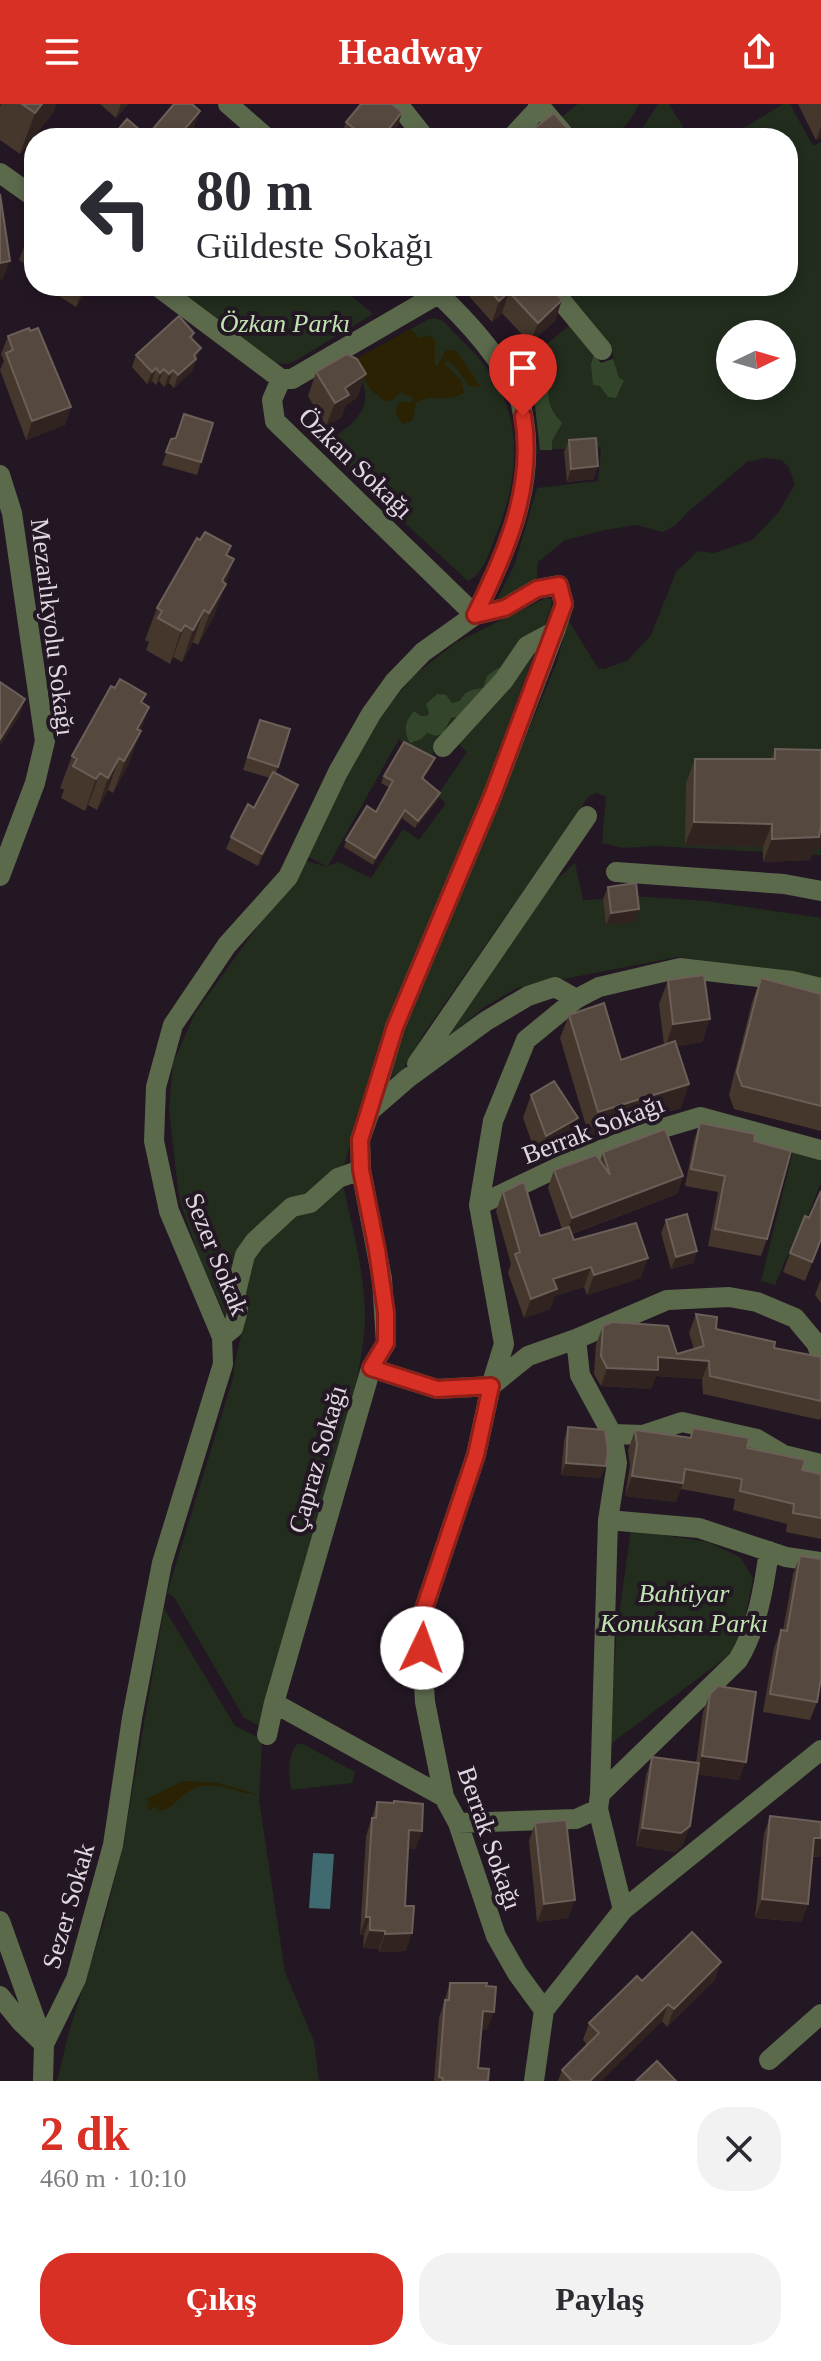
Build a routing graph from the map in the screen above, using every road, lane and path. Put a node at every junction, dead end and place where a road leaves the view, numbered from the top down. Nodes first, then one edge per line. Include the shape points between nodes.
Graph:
1 (398, 104) edge
2 (539, 105) edge
3 (238, 107) edge
4 (258, 128) edge
5 (417, 128) edge
6 (519, 128) edge
7 (559, 128) edge
8 (0, 173) edge
9 (24, 190) edge
10 (170, 296) edge
11 (424, 296) edge
12 (440, 296) edge
13 (557, 296) edge
14 (602, 350) dead end
15 (281, 379) junction
16 (0, 475) edge
17 (475, 615) junction
18 (555, 631) junction
19 (443, 747) dead end
20 (587, 816) dead end
21 (616, 872) dead end
22 (0, 876) edge
23 (821, 891) edge
24 (821, 988) edge
25 (576, 999) junction
26 (408, 1078) junction
27 (370, 1111) junction
28 (821, 1150) edge
29 (361, 1170) junction
30 (479, 1205) junction
31 (222, 1337) junction
32 (576, 1339) junction
33 (821, 1356) edge
34 (371, 1368) junction
35 (491, 1386) junction
36 (612, 1434) junction
37 (821, 1464) edge
38 (608, 1520) junction
39 (769, 1551) junction
40 (821, 1562) edge
41 (274, 1703) junction
42 (267, 1735) dead end
43 (821, 1750) edge
44 (444, 1797) junction
45 (599, 1801) junction
46 (458, 1823) junction
47 (623, 1910) junction
48 (0, 1921) edge
49 (0, 1996) edge
50 (544, 2010) junction
51 (821, 2014) edge
52 (44, 2044) junction
53 (769, 2060) dead end
54 (43, 2081) edge
55 (534, 2081) edge

1 - 5 street
2 - 6 street
2 - 7 street
3 - 4 street
8 - 9 street
10 - 15 street
11 - 15 street via 292,379
12 - 17 street via 496,356 520,399 526,434 526,475 515,520
13 - 14 street
15 - 17 street, Özkan Sokağı via 272,400 275,421
16 - 22 street, Mezarlıkyolu Sokağı via 12,513 45,741
17 - 18 street, Çapraz Sokağı via 559,585 564,604
17 - 31 street, Sezer Sokak via 423,652 394,682 338,772 288,877 227,945 173,1025 156,1087 154,1141 169,1211
18 - 19 street via 527,646 504,680
18 - 27 street, Çapraz Sokağı via 395,1027
20 - 26 street
21 - 23 street
24 - 25 street, Berrak Sokağı via 680,968 599,987
25 - 26 street via 555,987 528,996
25 - 30 street, Berrak Sokağı via 526,1040 493,1121
26 - 27 street
27 - 29 street, Çapraz Sokağı via 360,1140
28 - 30 street, Berrak Sokağı via 700,1117 569,1162
29 - 31 street via 338,1178 310,1203 292,1207 255,1241 245,1255 233,1328
29 - 34 street, Çapraz Sokağı via 386,1313 386,1343
30 - 35 street, Berrak Sokağı via 504,1344
31 - 52 street, Sezer Sokak via 223,1364 214,1399 162,1563 113,1845 76,1979
32 - 33 street via 667,1300 729,1297 795,1318
32 - 35 street via 528,1356
32 - 36 street via 580,1375
34 - 35 street via 437,1389
34 - 41 street, Çapraz Sokağı
35 - 44 street, Berrak Sokağı via 476,1455 420,1621 425,1702
36 - 37 street via 643,1435 682,1422 757,1439 784,1455
36 - 38 street via 617,1463
38 - 39 street via 699,1528
38 - 45 street
39 - 40 street
39 - 45 street via 746,1647 738,1660
41 - 42 street, Çapraz Sokağı
41 - 44 street
43 - 47 street
44 - 46 street, Berrak Sokağı
45 - 46 street via 576,1819
45 - 47 street
46 - 50 street, Berrak Sokağı via 496,1936
47 - 50 street
48 - 52 street
49 - 52 street
50 - 55 street
51 - 53 street
52 - 54 street

